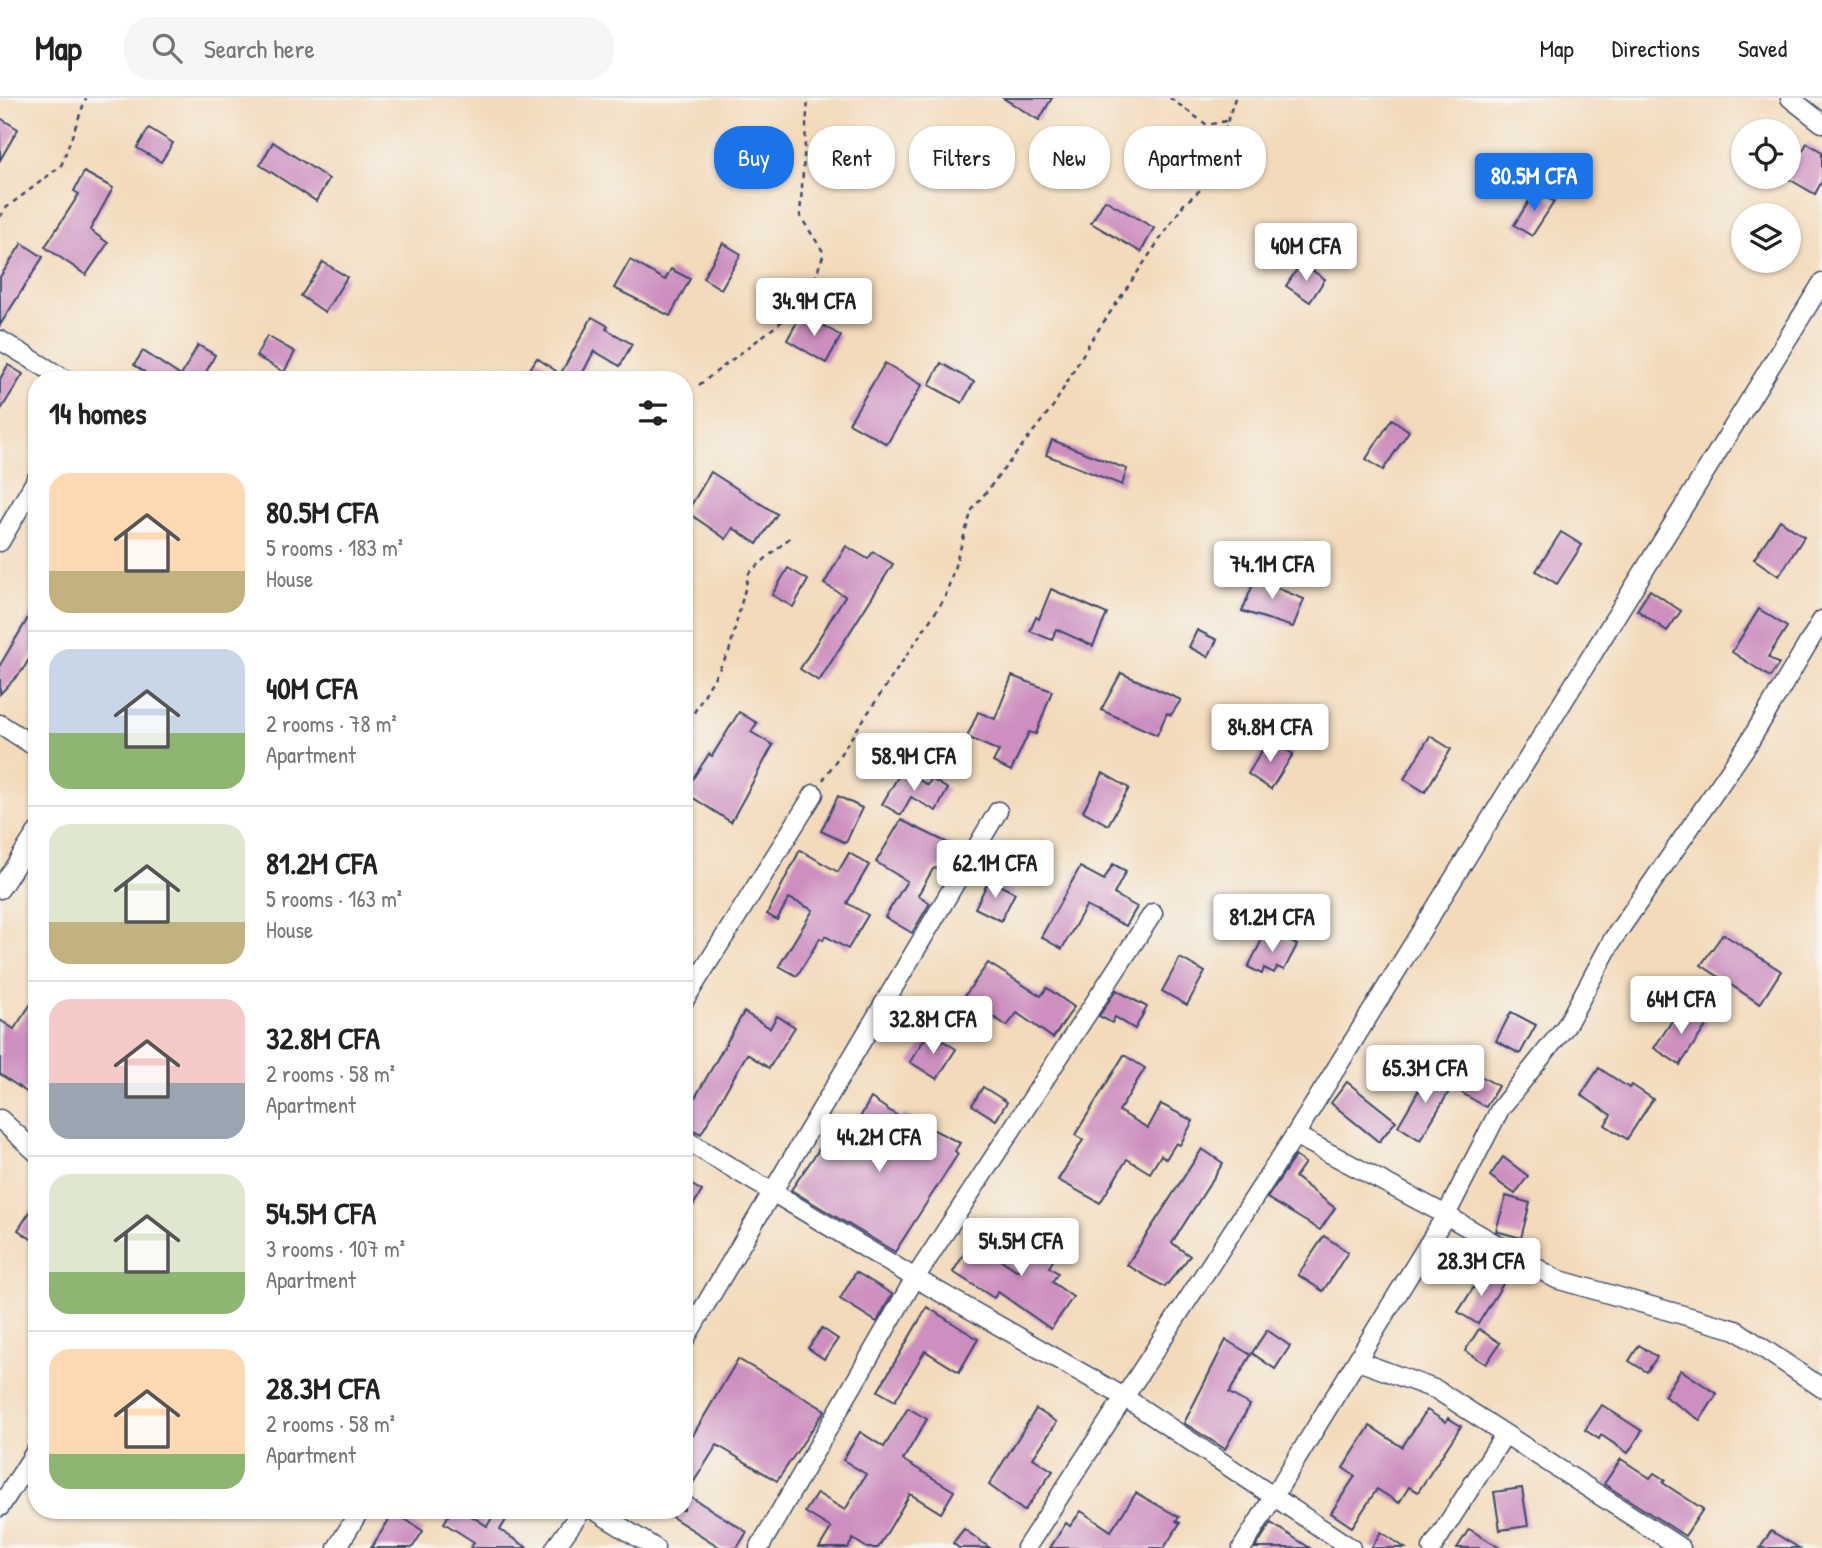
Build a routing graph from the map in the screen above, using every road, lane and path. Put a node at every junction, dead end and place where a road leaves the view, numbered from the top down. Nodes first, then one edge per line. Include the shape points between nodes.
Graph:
1 (86, 98) edge
2 (808, 98) edge
3 (1170, 98) edge
4 (1235, 98) edge
5 (1790, 98) edge
6 (1226, 121) junction
7 (1822, 123) edge
8 (0, 217) edge
9 (1822, 283) edge
10 (0, 340) edge
11 (51, 371) edge
12 (699, 385) dead end
13 (28, 494) edge
14 (793, 535) dead end
15 (0, 542) edge
16 (1822, 620) edge
17 (693, 714) edge
18 (0, 724) edge
19 (28, 742) edge
20 (814, 794) joint
21 (998, 811) dead end
22 (28, 846) edge
23 (0, 889) edge
24 (1153, 913) dead end
25 (693, 987) edge
26 (0, 1119) edge
27 (1295, 1135) junction
28 (693, 1144) edge
29 (28, 1145) edge
30 (773, 1192) junction
31 (1446, 1215) junction
32 (915, 1278) junction
33 (693, 1326) edge
34 (1358, 1361) junction
35 (1822, 1388) edge
36 (1124, 1397) junction
37 (1504, 1434) junction
38 (28, 1463) edge
39 (1274, 1497) junction
40 (0, 1507) edge
41 (355, 1519) edge
42 (576, 1519) edge
43 (608, 1519) edge
44 (337, 1548) edge
45 (555, 1548) edge
46 (655, 1548) edge
47 (759, 1548) edge
48 (1026, 1548) edge
49 (1242, 1548) edge
50 (1351, 1548) edge
51 (1432, 1548) edge
52 (1681, 1548) edge

1 - 8 path via 61,166
2 - 12 path via 800,216 824,253 814,286 806,303
3 - 6 path via 1207,125
4 - 6 path
5 - 7 street
6 - 20 path via 1207,184 1184,204 1090,342 1054,405 972,510 946,598
9 - 27 street
10 - 11 street
13 - 15 street
14 - 17 path via 749,573 729,652
16 - 31 street via 1748,744 1613,939 1566,1026 1500,1109
18 - 19 street
20 - 25 street
21 - 30 street
22 - 23 street
24 - 32 street
26 - 29 street
27 - 31 street
27 - 36 street
28 - 30 street
30 - 32 street
30 - 33 street
31 - 34 street
31 - 35 street via 1556,1279 1736,1330
32 - 36 street
32 - 47 street
34 - 37 street via 1437,1390
34 - 39 street
36 - 39 street
36 - 48 street
37 - 51 street
37 - 52 street
38 - 40 street
39 - 49 street
39 - 50 street
41 - 44 street
42 - 45 street
43 - 46 street

